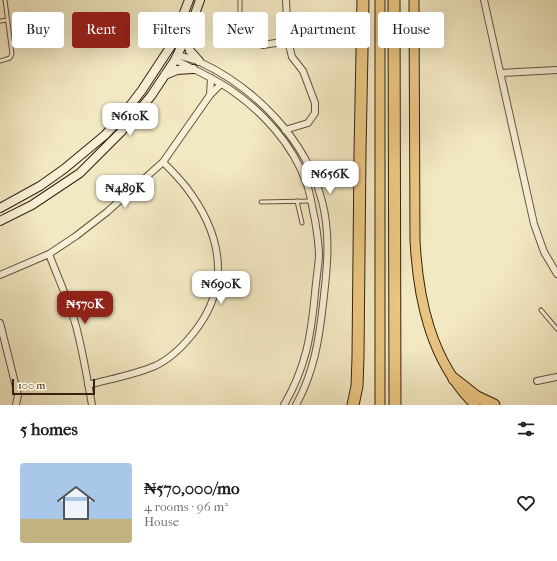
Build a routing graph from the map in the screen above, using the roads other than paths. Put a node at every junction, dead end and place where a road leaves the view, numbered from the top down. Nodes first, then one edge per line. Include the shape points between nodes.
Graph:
1 (5, 0) edge
2 (189, 0) edge
3 (200, 0) edge
4 (240, 0) edge
5 (286, 0) edge
6 (363, 0) edge
7 (380, 0) edge
8 (394, 0) edge
9 (414, 0) edge
10 (484, 0) edge
11 (184, 12) edge
12 (195, 12) edge
13 (238, 12) edge
14 (287, 12) edge
15 (8, 20) junction
16 (0, 21) edge
17 (170, 48) edge
18 (172, 48) edge
19 (180, 48) edge
20 (189, 48) edge
21 (290, 48) edge
22 (175, 57) junction
23 (0, 61) edge
24 (161, 62) junction
25 (199, 62) junction
26 (193, 69) junction
27 (557, 70) edge
28 (501, 73) junction
29 (164, 76) junction
30 (211, 78) junction
31 (221, 84) junction
32 (210, 95) junction
33 (285, 130) junction
34 (163, 162) junction
35 (297, 201) junction
36 (311, 201) junction
37 (261, 202) dead end
38 (0, 208) edge
39 (0, 221) edge
40 (302, 223) dead end
41 (49, 254) junction
42 (557, 274) edge
43 (0, 276) edge
44 (541, 310) dead end
45 (0, 322) edge
46 (557, 329) edge
47 (557, 376) edge
48 (454, 379) junction
49 (537, 381) dead end
50 (88, 385) junction
51 (16, 405) edge
52 (92, 405) edge
53 (284, 405) edge
54 (296, 405) edge
55 (353, 405) edge
56 (380, 405) edge
57 (395, 405) edge
58 (475, 405) edge
59 (494, 405) edge

1 - 15 lane
2 - 11 street
3 - 12 street
4 - 13 lane
5 - 14 street
6 - 55 highway via 358,357 357,386
7 - 56 main road
8 - 57 highway
9 - 48 main road via 416,266 422,305 430,330 440,355
10 - 28 street
15 - 16 lane
15 - 23 lane via 12,54 10,58
17 - 24 street
18 - 22 street
19 - 22 street
20 - 25 street
21 - 33 street via 292,57 303,71 315,103 315,114 308,123
22 - 24 street
22 - 25 street
22 - 26 street
22 - 29 street
24 - 38 street via 133,102 105,135 40,186
25 - 33 street via 235,82 263,104
26 - 29 street via 177,70
26 - 30 street
27 - 28 street
28 - 42 street via 534,224 544,252
29 - 39 street via 121,132 80,173 32,205
30 - 31 street
30 - 32 street
31 - 32 street
31 - 36 street via 252,107 283,140 307,182
32 - 34 street
33 - 54 street via 300,149 316,179 322,202 328,256 315,361
34 - 41 street via 107,212
34 - 50 street via 186,187 206,216 212,232 218,262 217,282 211,307 190,337 156,365
35 - 36 lane
35 - 37 lane
35 - 40 lane
36 - 53 street via 319,255 310,336 304,364
41 - 43 street
41 - 50 street via 76,325
44 - 46 lane
45 - 51 street via 18,395
47 - 49 street
48 - 58 main road
48 - 59 highway via 477,397
50 - 52 street

